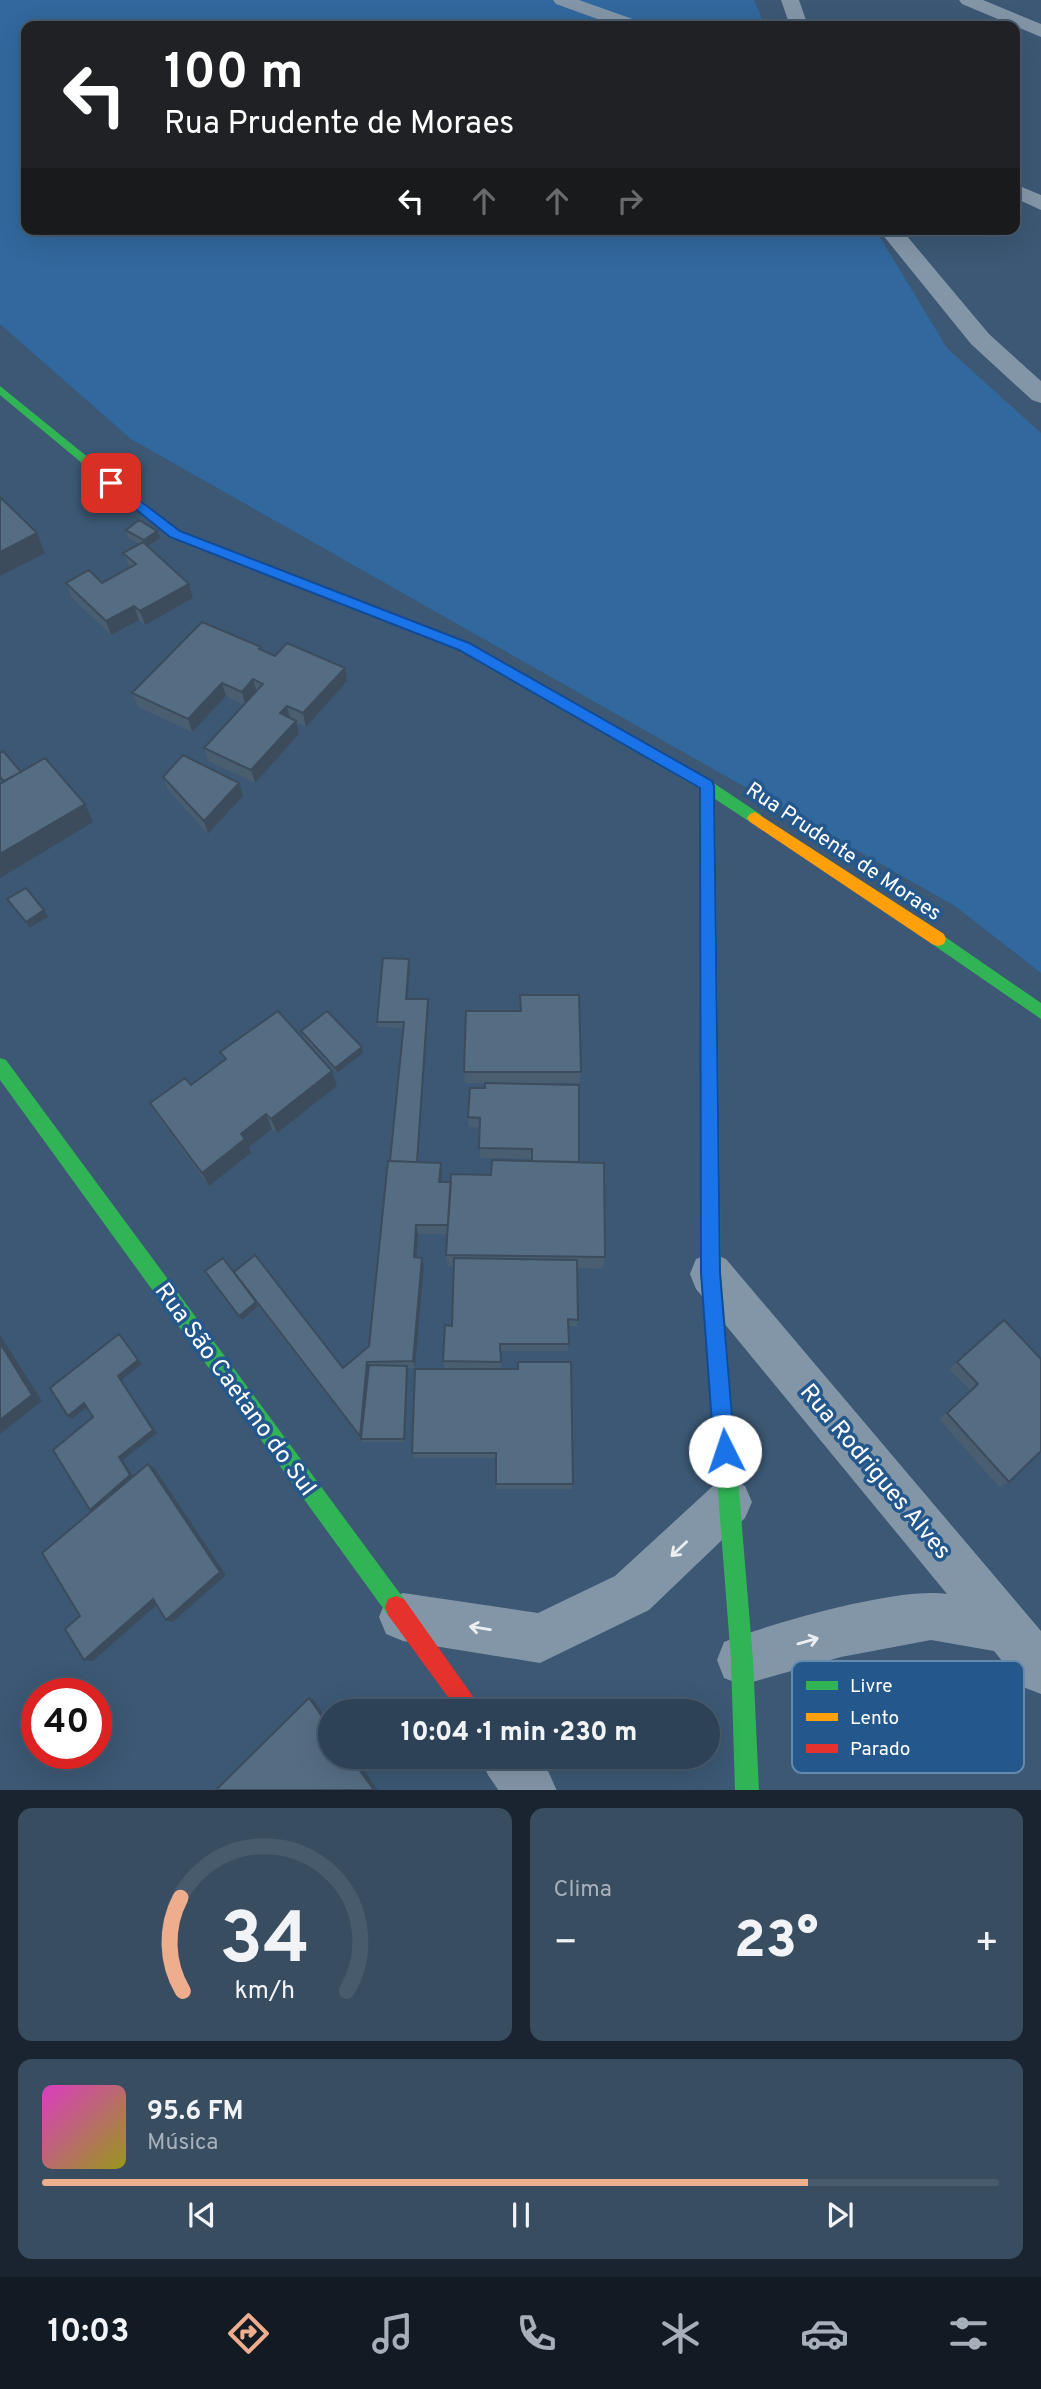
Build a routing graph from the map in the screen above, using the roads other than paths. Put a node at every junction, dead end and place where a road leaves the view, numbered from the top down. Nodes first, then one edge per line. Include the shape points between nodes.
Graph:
1 (562, 0) edge
2 (790, 0) edge
3 (968, 0) edge
4 (620, 21) edge
5 (797, 21) edge
6 (1017, 21) edge
7 (1020, 22) edge
8 (1041, 31) edge
9 (1020, 192) edge
10 (1041, 203) edge
11 (894, 235) edge
12 (0, 389) edge
13 (1041, 395) edge
14 (707, 786) junction
15 (1041, 1012) edge
16 (0, 1066) edge
17 (711, 1273) junction
18 (729, 1502) junction
19 (403, 1617) junction
20 (1008, 1629) junction
21 (742, 1660) junction
22 (1041, 1669) edge
23 (463, 1699) edge
24 (515, 1769) edge
25 (531, 1790) edge
26 (747, 1790) edge

1 - 4 street
2 - 5 street
3 - 6 street
7 - 8 street
9 - 10 street
11 - 13 street via 980,340
12 - 14 street, Rua Prudente de Moraes via 175,534 464,647
14 - 15 street, Rua Prudente de Moraes
14 - 17 street
16 - 19 street, Rua São Caetano do Sul
17 - 18 street
17 - 20 street, Rua Rodrigues Alves
18 -> 19 street via 632,1593 540,1638
18 - 21 street
19 - 23 street, Rua São Caetano do Sul
21 -> 20 street via 841,1632 932,1616
20 - 22 street, Rua Rodrigues Alves
21 - 26 street
24 - 25 street

